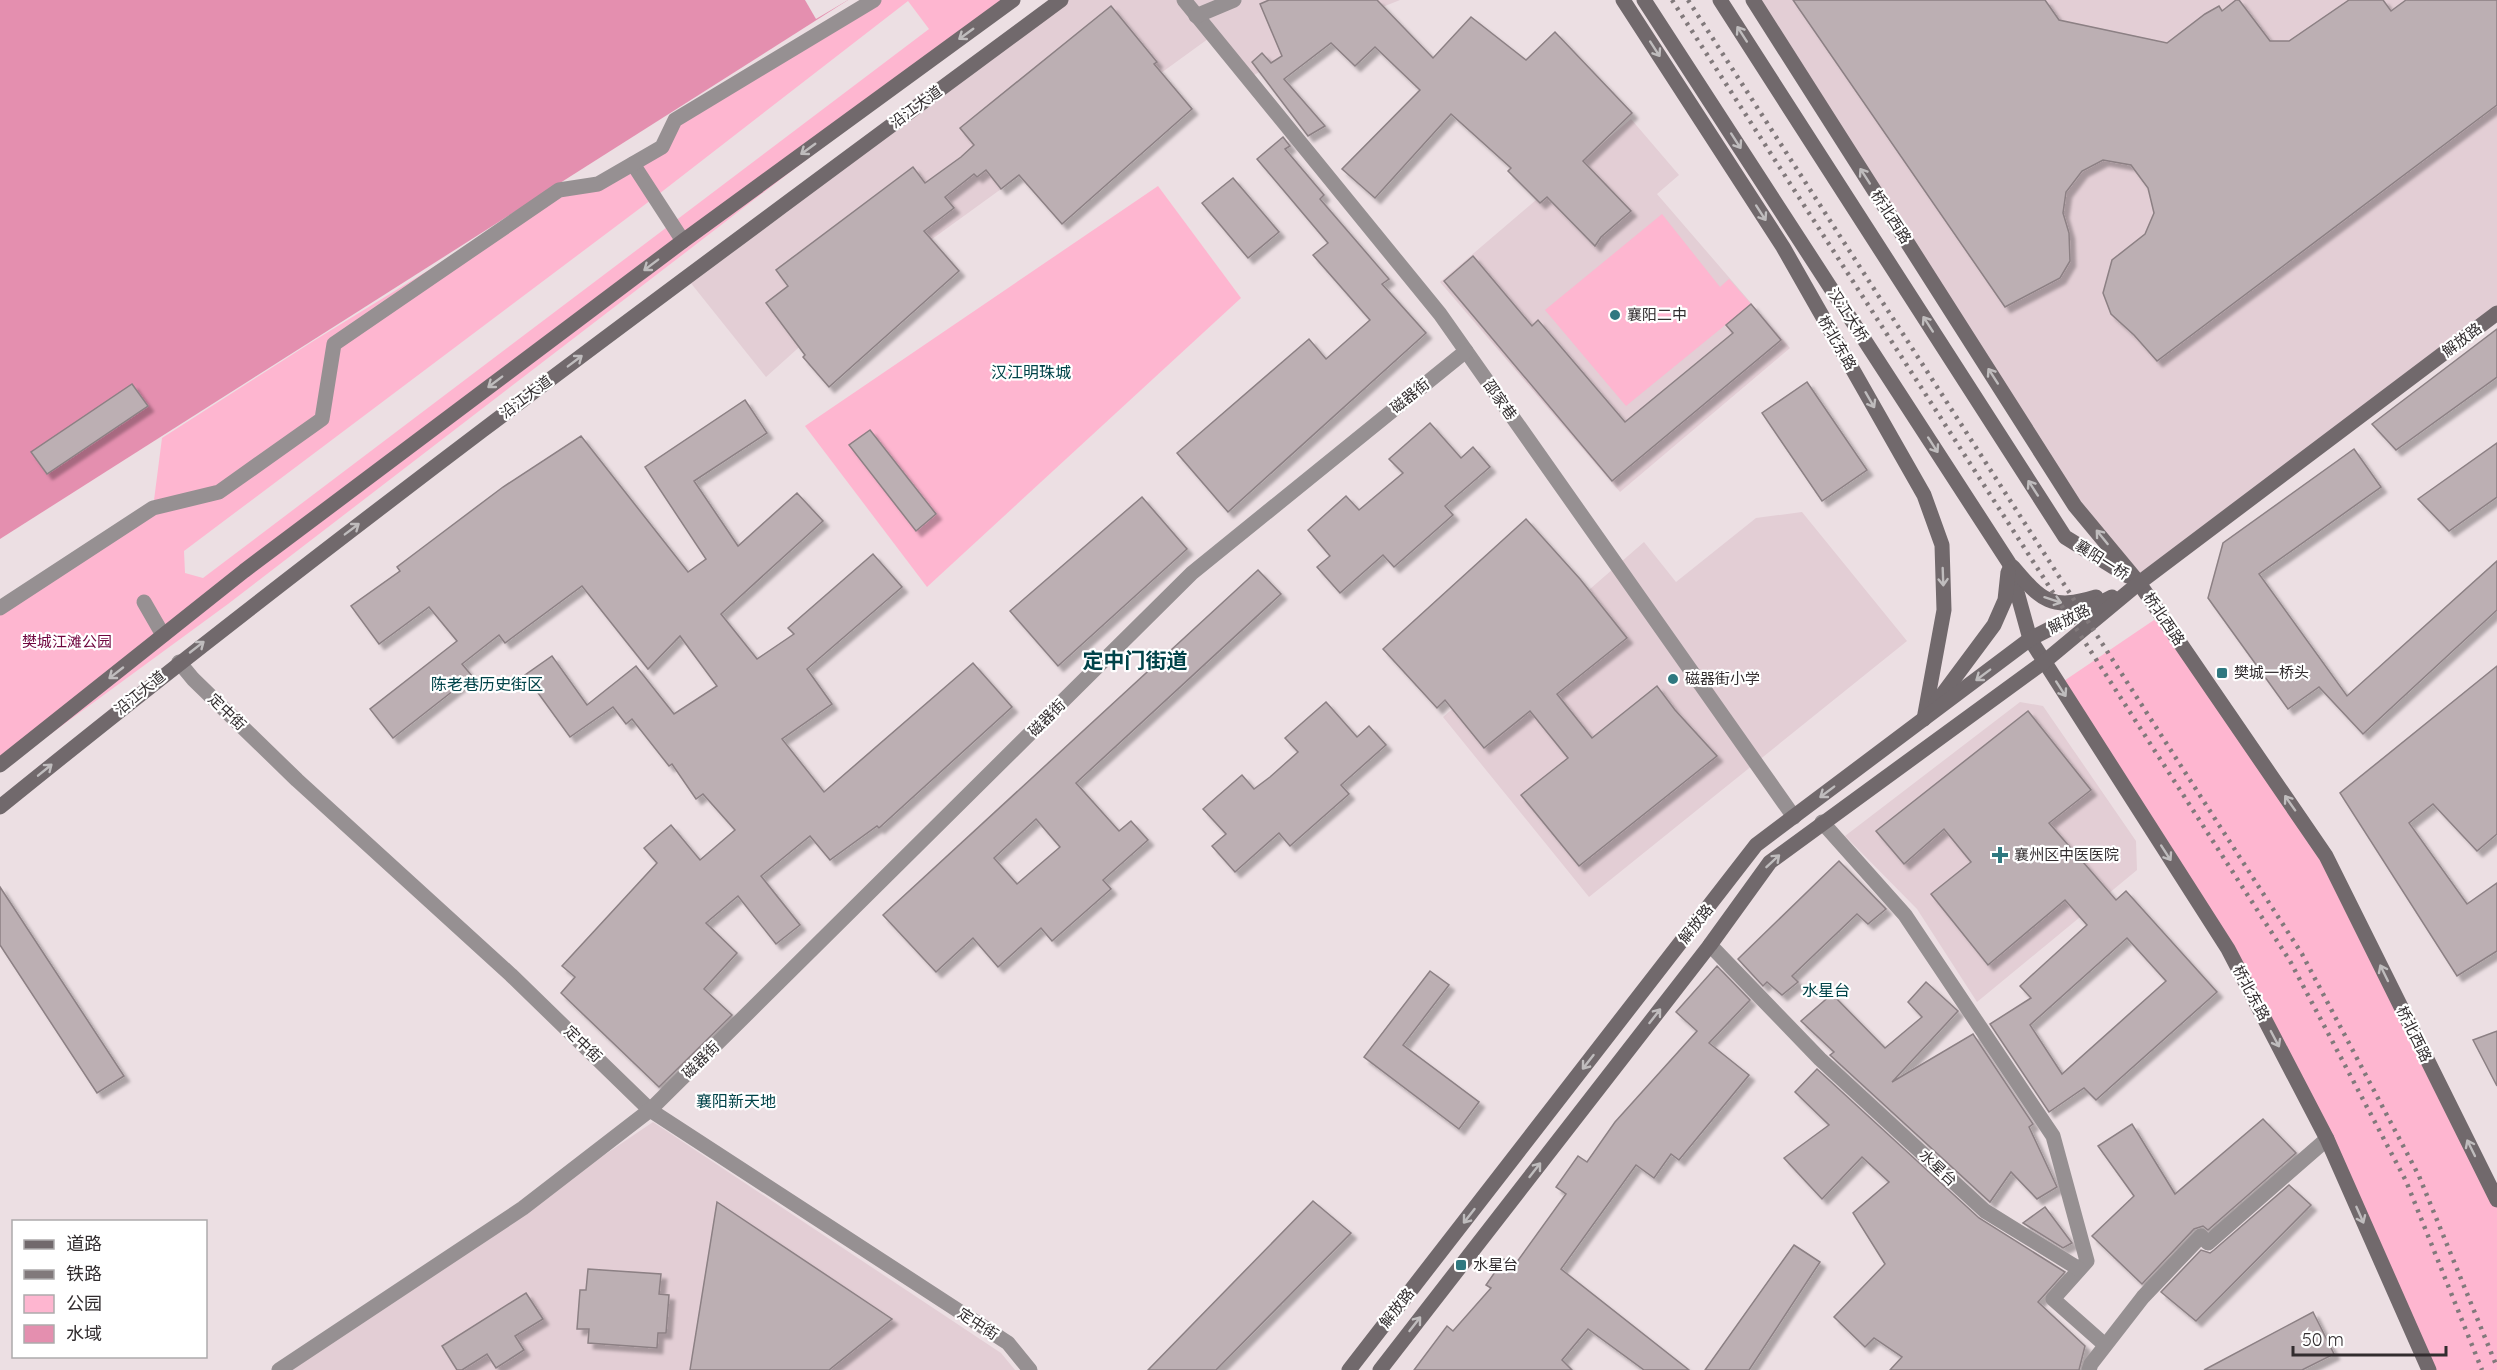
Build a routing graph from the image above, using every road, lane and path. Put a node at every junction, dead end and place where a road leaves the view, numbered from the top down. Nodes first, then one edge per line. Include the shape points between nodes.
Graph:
1 (874, 0) edge
2 (1013, 0) edge
3 (1061, 0) edge
4 (1184, 0) edge
5 (1234, 0) edge
6 (1623, 0) edge
7 (1644, 0) edge
8 (1720, 0) edge
9 (1753, 0) edge
10 (1196, 16) junction
11 (633, 164) junction
12 (682, 241) junction
13 (2497, 313) edge
14 (1466, 351) junction
15 (2009, 563) junction
16 (2139, 583) junction
17 (144, 602) dead end
18 (0, 608) edge
19 (163, 635) junction
20 (2030, 639) junction
21 (179, 662) junction
22 (2044, 662) junction
23 (1924, 719) junction
24 (0, 765) edge
25 (0, 807) edge
26 (1794, 817) junction
27 (1822, 822) junction
28 (1710, 945) junction
29 (650, 1110) junction
30 (2327, 1139) junction
31 (2497, 1200) edge
32 (2079, 1269) junction
33 (2105, 1345) junction
34 (279, 1370) edge
35 (1030, 1370) edge
36 (1349, 1370) edge
37 (1380, 1370) edge
38 (2089, 1370) edge
39 (2429, 1370) edge

1 - 11 street via 675,120 662,147
2 -> 12 main road, 沿江大道
21 -> 3 main road, 沿江大道 via 677,284
4 - 10 street, 邵家巷
5 - 10 street
6 -> 23 main road, 桥北东路 via 1783,247 1924,495 1942,544 1944,610
7 -> 15 main road, 汉江大桥
16 -> 8 main road, 襄阳一桥 via 2065,537
16 -> 9 main road, 桥北西路 via 2075,506
10 - 14 street, 邵家巷
11 - 12 street
11 - 18 street via 598,184 559,190 334,344 322,419 219,492 153,508
12 -> 19 main road, 沿江大道
13 - 16 main road, 解放路
14 - 26 street, 邵家巷
14 - 29 street, 磁器街 via 1192,573
15 -> 16 main road via 2034,592 2049,601 2071,605
15 - 20 main road, 汉江大桥
15 - 23 main road via 2005,600 1994,625
16 - 20 main road, 解放路
16 - 22 main road, 解放路
31 -> 16 main road, 桥北西路 via 2326,856
17 - 19 street
19 -> 24 main road, 沿江大道
20 - 22 main road, 桥北东路
20 -> 23 main road, 解放路
25 -> 21 main road, 沿江大道
21 - 29 street, 定中街 via 297,780 511,975
22 - 27 main road, 解放路
22 -> 30 main road, 桥北东路 via 2228,949
23 -> 26 main road, 解放路
26 -> 36 main road, 解放路 via 1756,845
28 -> 27 main road, 解放路 via 1770,862
27 - 32 street via 1905,915 2053,1136 2087,1261
28 - 32 street, 水星台 via 1820,1059 1985,1210
37 -> 28 main road, 解放路
29 - 34 street, 磁器街 via 523,1208
29 - 35 street, 定中街 via 1008,1343
30 - 33 street via 2208,1243 2201,1236 2143,1296
30 -> 39 main road, 桥北东路
32 - 33 street via 2053,1299
33 - 38 street

